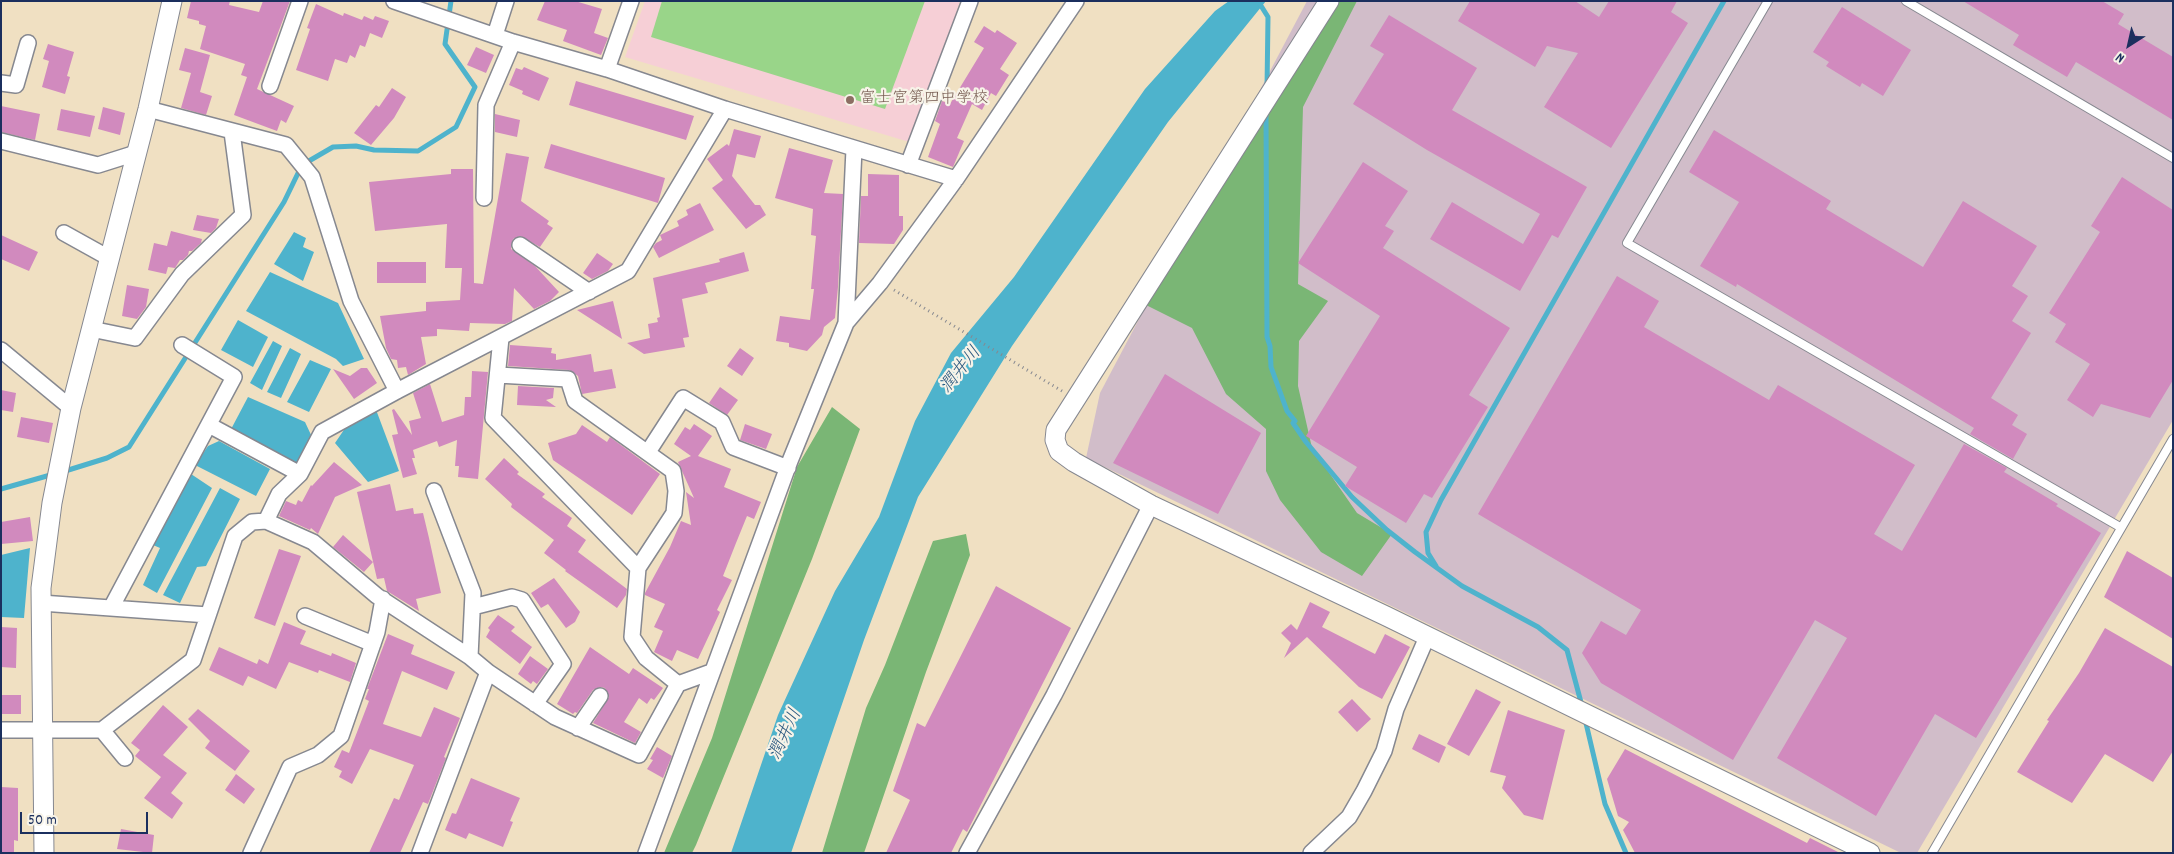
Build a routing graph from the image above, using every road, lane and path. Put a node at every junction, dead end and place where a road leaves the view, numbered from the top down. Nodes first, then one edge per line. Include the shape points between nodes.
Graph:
1 (172, 1) edge
2 (300, 1) edge
3 (394, 1) edge
4 (506, 1) edge
5 (631, 1) edge
6 (970, 1) edge
7 (1076, 1) edge
8 (1329, 1) edge
9 (1768, 1) edge
10 (1906, 1) edge
11 (495, 35) junction
12 (513, 42) junction
13 (28, 43) dead end
14 (607, 69) junction
15 (1, 83) edge
16 (270, 86) dead end
17 (148, 109) junction
18 (725, 109) junction
19 (232, 132) junction
20 (1, 141) edge
21 (854, 149) junction
22 (136, 153) junction
23 (2173, 158) edge
24 (908, 165) junction
25 (956, 179) junction
26 (484, 198) dead end
27 (64, 234) dead end
28 (520, 245) dead end
29 (109, 258) junction
30 (880, 283) junction
31 (589, 292) junction
32 (846, 323) junction
33 (91, 329) junction
34 (501, 338) junction
35 (182, 345) dead end
36 (1, 350) edge
37 (498, 375) junction
38 (396, 391) junction
39 (1075, 399) junction
40 (71, 408) junction
41 (209, 425) junction
42 (2173, 439) edge
43 (648, 452) junction
44 (788, 468) junction
45 (300, 474) junction
46 (434, 491) dead end
47 (1151, 505) junction
48 (266, 521) junction
49 (2120, 527) junction
50 (638, 568) junction
51 (383, 599) junction
52 (41, 602) junction
53 (472, 607) junction
54 (111, 608) junction
55 (208, 616) junction
56 (305, 616) dead end
57 (1427, 637) junction
58 (373, 644) junction
59 (470, 657) junction
60 (488, 672) junction
61 (711, 672) junction
62 (678, 684) junction
63 (600, 696) dead end
64 (535, 704) junction
65 (578, 728) junction
66 (1, 730) edge
67 (43, 730) junction
68 (102, 730) junction
69 (125, 758) dead end
70 (44, 853) edge
71 (251, 853) edge
72 (420, 853) edge
73 (646, 853) edge
74 (967, 853) edge
75 (1311, 853) edge
76 (1870, 853) edge
77 (1932, 853) edge

1 - 17 street
2 - 16 street
3 - 11 street
4 - 11 street
5 - 14 street
6 - 24 street
7 - 25 street
8 - 39 street
9 - 49 lane via 1627,243
10 - 23 lane
11 - 12 street
12 - 14 street
12 - 26 street via 486,106
13 - 15 street via 16,85
14 - 18 street
17 - 19 street
17 - 22 street
18 - 21 street
18 - 31 street via 628,271
19 - 33 street via 243,215 182,274 135,338
19 - 38 street via 286,145 312,177 351,301
20 - 22 street via 98,164
21 - 24 street
21 - 32 street
22 - 29 street
24 - 25 street
25 - 30 street
27 - 29 street
28 - 31 street
29 - 33 street
30 - 32 street
30 - 39 path
31 - 34 street
32 - 44 street
33 - 40 street
34 - 37 street
34 - 38 street
35 - 41 street via 234,377
36 - 40 street
37 - 43 street via 568,379 575,401
37 - 50 street via 493,418
38 - 45 street via 322,432
39 - 47 street via 1056,430 1054,440 1059,451
40 - 52 street via 52,503 40,588
41 - 45 street
41 - 54 street
42 - 49 lane
43 - 44 street via 683,398 722,422 733,446
43 - 50 street via 672,471 676,491 674,513
44 - 61 street
45 - 48 street via 279,494
46 - 53 street via 473,593
47 - 57 street
47 - 74 street via 1054,696
48 - 51 street via 314,542
48 - 55 street via 252,522 236,536
49 - 77 lane
50 - 62 street via 632,636 646,658
51 - 58 street
51 - 59 street
52 - 54 street
52 - 67 street
53 - 59 street
53 - 64 street via 512,597 522,600 563,664
54 - 55 street
55 - 68 street via 193,660
56 - 58 street
57 - 75 street via 1396,709 1384,751 1364,791 1349,818
57 - 76 street
58 - 71 street via 341,736 318,755 290,767
59 - 60 street
60 - 64 street
60 - 72 street
61 - 62 street
61 - 73 street
62 - 65 street via 639,755
63 - 65 street
64 - 65 street
66 - 67 street
67 - 68 street
67 - 70 street
68 - 69 street

